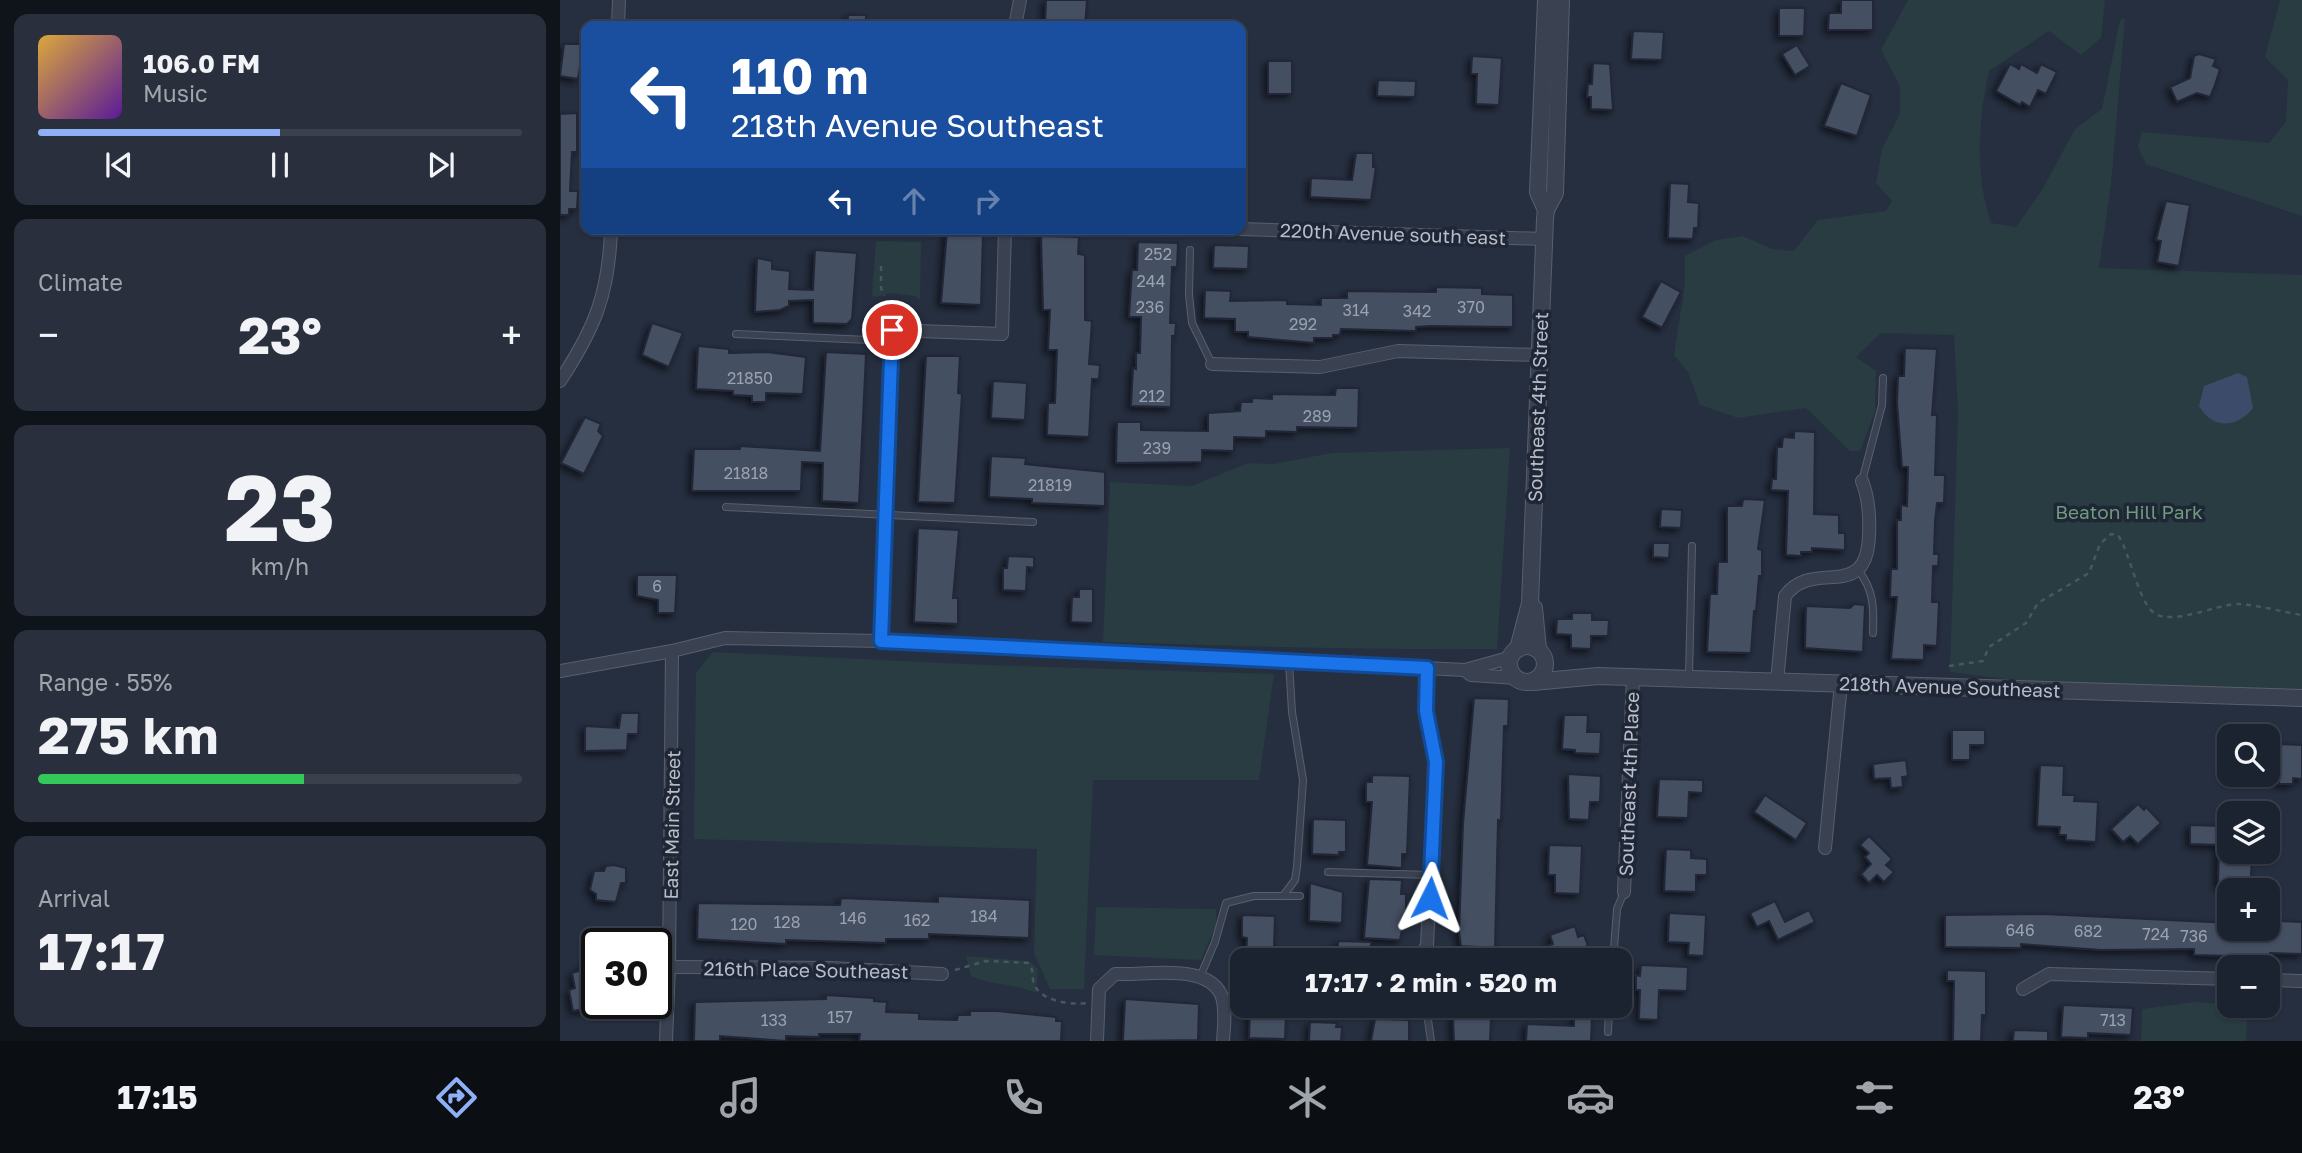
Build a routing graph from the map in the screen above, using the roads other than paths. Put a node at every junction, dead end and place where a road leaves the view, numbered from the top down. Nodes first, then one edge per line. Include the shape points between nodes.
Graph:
1 (619, 0) edge
2 (1020, 0) edge
3 (1546, 0) edge
4 (1561, 0) edge
5 (618, 21) edge
6 (1017, 21) edge
7 (1546, 210) junction
8 (1246, 229) edge
9 (610, 235) edge
10 (1005, 235) edge
11 (1545, 239) junction
12 (1190, 250) dead end
13 (892, 330) junction
14 (736, 334) dead end
15 (1539, 355) junction
16 (1212, 364) joint
17 (1883, 378) dead end
18 (560, 381) edge
19 (1862, 481) joint
20 (726, 508) dead end
21 (886, 517) junction
22 (1033, 522) dead end
23 (1692, 545) dead end
24 (1858, 570) junction
25 (1530, 603) junction
26 (1873, 633) dead end
27 (881, 641) junction
28 (672, 651) junction
29 (1515, 653) junction
30 (1541, 655) junction
31 (1289, 660) junction
32 (1427, 668) junction
33 (1465, 670) junction
34 (560, 671) edge
35 (1598, 676) junction
36 (1633, 677) junction
37 (1517, 678) junction
38 (1689, 679) junction
39 (1777, 681) junction
40 (1533, 682) junction
41 (1841, 684) junction
42 (2302, 698) edge
43 (1825, 848) dead end
44 (1328, 872) dead end
45 (1431, 875) junction
46 (1624, 892) joint
47 (1283, 896) junction
48 (1300, 896) dead end
49 (669, 928) edge
50 (1426, 948) edge
51 (1614, 948) edge
52 (672, 967) edge
53 (942, 974) road end
54 (1200, 977) junction
55 (2217, 979) edge
56 (2280, 980) edge
57 (2302, 981) edge
58 (2023, 989) dead end
59 (1428, 1018) edge
60 (1609, 1018) edge
61 (667, 1019) edge
62 (1608, 1032) dead end
63 (666, 1041) edge
64 (1097, 1041) edge
65 (1223, 1041) edge
66 (1431, 1041) edge

1 - 5 street
2 - 6 street
3 - 7 street, Southeast 4th Street via 1538,192
4 - 7 street, Southeast 4th Street via 1555,193
7 - 11 street, Southeast 4th Street
8 - 11 street, 220th Avenue south east
9 - 18 street via 604,297
10 - 13 street via 1002,334
11 - 15 street, Southeast 4th Street
12 - 16 lane via 1192,323
13 - 14 lane via 869,341
13 - 21 street
15 - 16 street via 1398,351 1320,367
15 - 25 street, Southeast 4th Street
17 - 19 lane via 1882,405
19 - 24 street via 1869,532 1868,554
20 - 21 lane
21 - 22 lane
21 - 27 street
23 - 38 lane
24 - 26 lane via 1869,584 1874,602
24 - 39 street via 1844,577 1805,579 1785,596
25 - 29 street, Southeast 4th Street
25 - 30 street, Southeast 4th Street via 1535,608
27 - 28 street via 725,638
27 - 31 street
28 - 34 street
28 - 49 street, East Main Street
29 - 30 street via 1525,646
29 - 33 street
29 - 37 street via 1510,666
30 - 35 street, 218th Avenue Southeast via 1564,669
30 - 40 street via 1542,674
31 - 32 street
31 - 47 lane via 1303,780 1295,880
32 - 33 street
32 - 45 street via 1426,711 1436,762
33 - 37 street via 1471,675
35 - 36 street, 218th Avenue Southeast
35 - 40 street, 218th Avenue Southeast
36 - 38 street, 218th Avenue Southeast
36 - 46 street, Southeast 4th Place
37 - 40 street
38 - 39 street, 218th Avenue Southeast
39 - 41 street, 218th Avenue Southeast
41 - 42 street, 218th Avenue Southeast
41 - 43 street
44 - 45 lane
45 - 50 street
46 - 51 lane via 1616,909
47 - 48 lane
47 - 54 lane via 1226,902
52 - 53 street, 216th Place Southeast
54 - 64 street via 1115,974 1106,979 1100,989
54 - 65 street via 1214,984 1222,997
55 - 58 street via 2049,974
56 - 57 street
59 - 66 lane
60 - 62 lane
61 - 63 street, East Main Street

